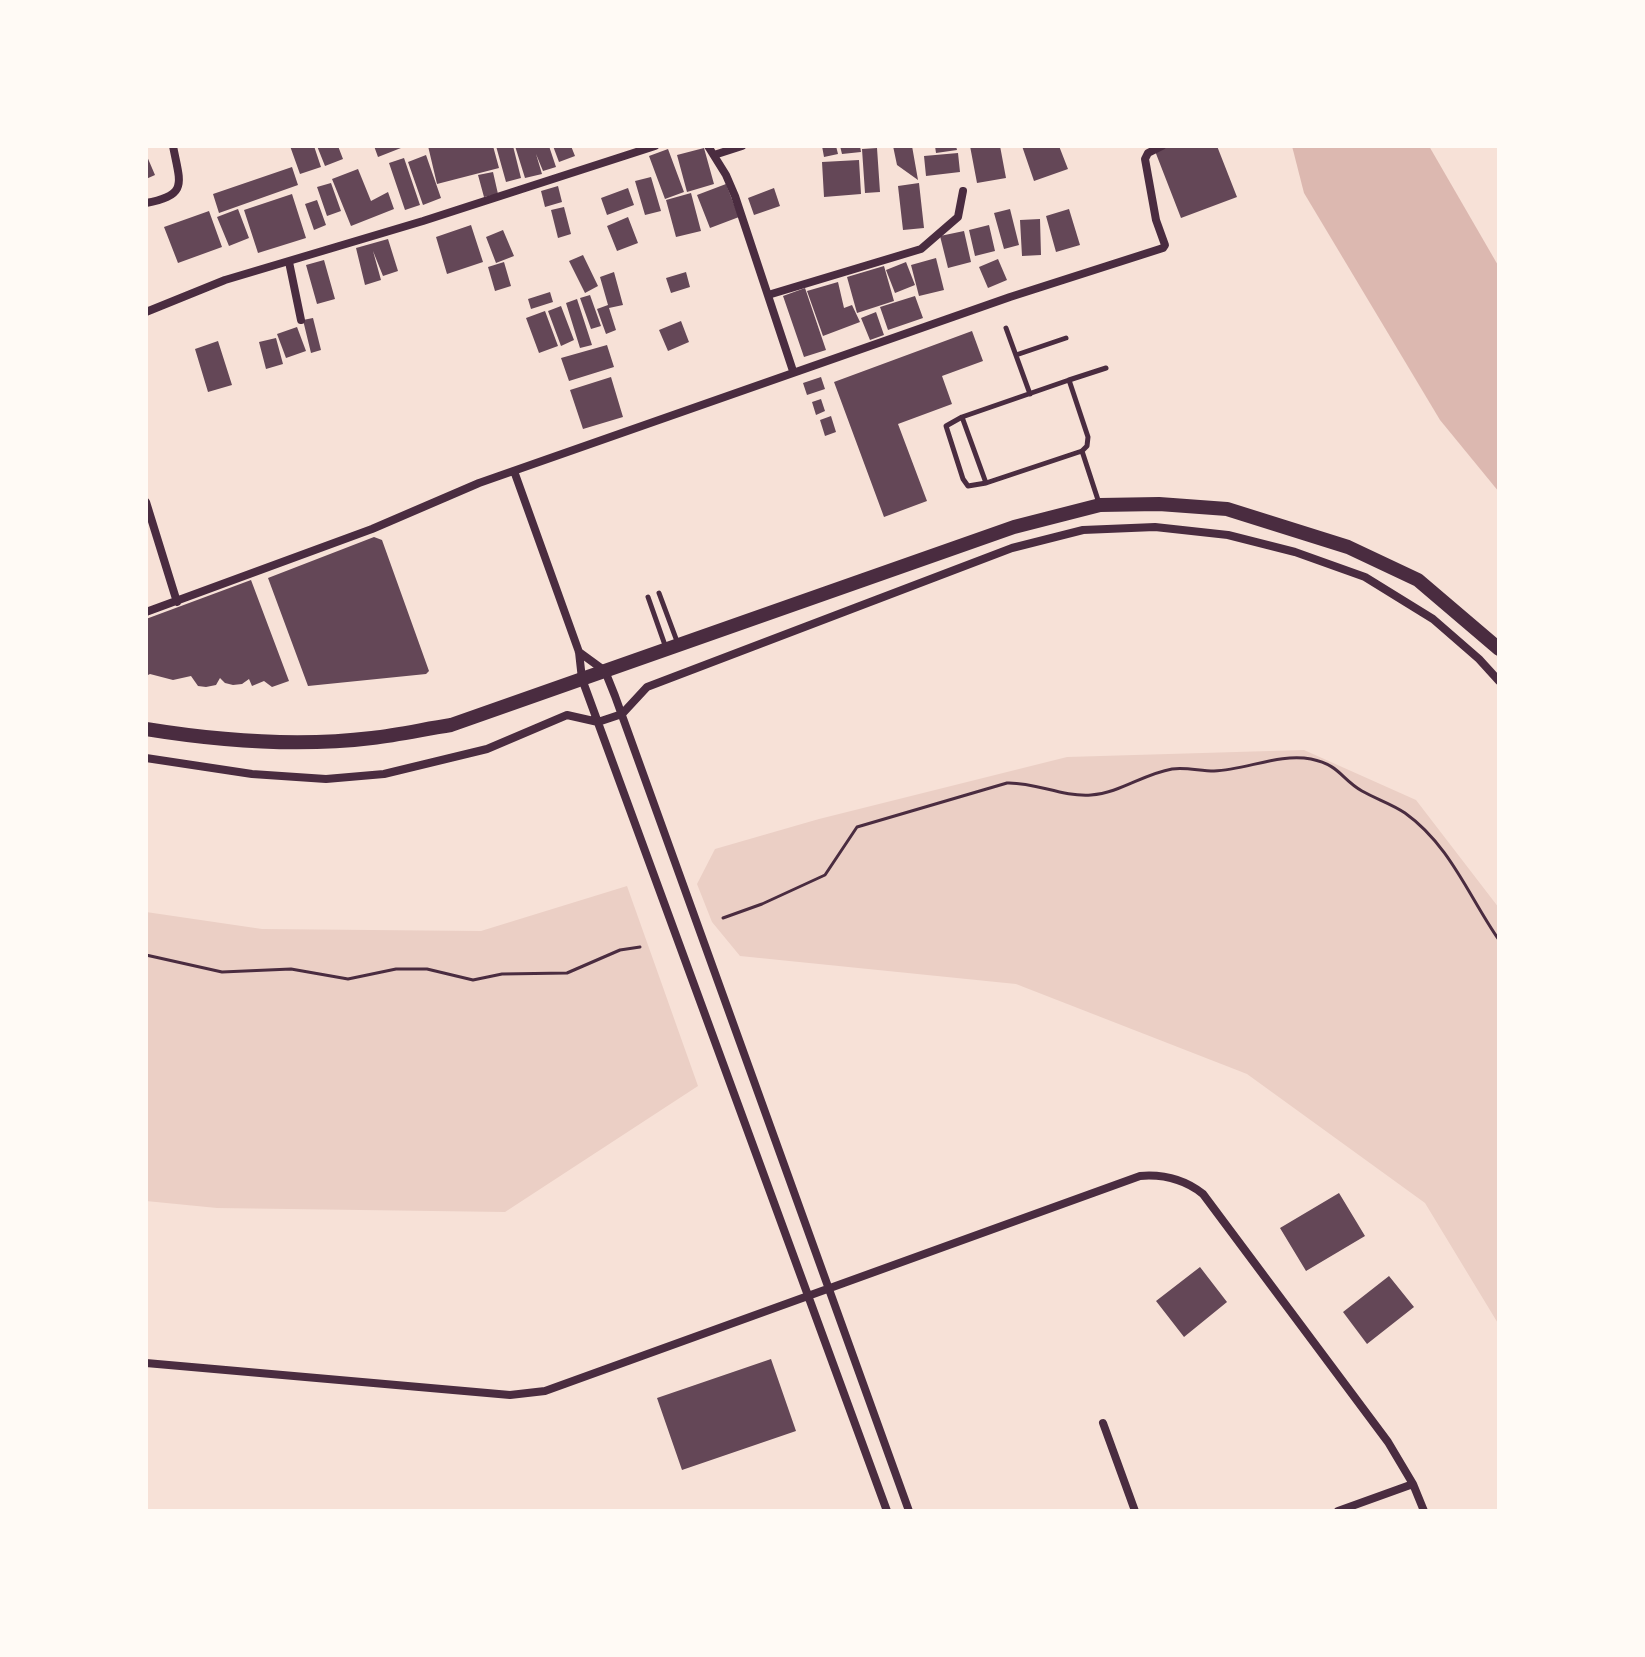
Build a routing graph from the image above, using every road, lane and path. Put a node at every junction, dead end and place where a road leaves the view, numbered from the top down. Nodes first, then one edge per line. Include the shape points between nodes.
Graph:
1 (173, 146) edge
2 (655, 146) edge
3 (708, 146) edge
4 (742, 146) edge
5 (1162, 146) edge
6 (714, 155) junction
7 (963, 191) dead end
8 (146, 203) edge
9 (289, 262) junction
10 (768, 295) junction
11 (146, 312) edge
12 (301, 320) dead end
13 (1006, 328) dead end
14 (1066, 338) dead end
15 (1016, 355) junction
16 (1106, 368) dead end
17 (793, 371) junction
18 (1069, 380) junction
19 (1030, 394) junction
20 (962, 417) junction
21 (1082, 451) junction
22 (514, 471) junction
23 (986, 483) junction
24 (146, 502) edge
25 (1100, 505) junction
26 (659, 593) dead end
27 (648, 597) dead end
28 (177, 602) junction
29 (146, 612) edge
30 (672, 646) junction
31 (1499, 649) edge
32 (579, 652) junction
33 (605, 671) junction
34 (582, 679) junction
35 (1499, 681) edge
36 (622, 714) junction
37 (598, 722) junction
38 (146, 729) edge
39 (146, 758) edge
40 (723, 918) dead end
41 (1499, 940) edge
42 (640, 947) dead end
43 (146, 955) edge
44 (829, 1289) junction
45 (808, 1295) junction
46 (146, 1363) edge
47 (1103, 1423) dead end
48 (1413, 1484) junction
49 (906, 1510) edge
50 (887, 1511) edge
51 (1135, 1511) edge
52 (1338, 1511) edge
53 (1424, 1511) edge

1 - 8 street via 178,189 170,198
2 - 9 street
3 - 6 street
4 - 6 street
5 - 17 street via 1145,159 1163,248
6 - 10 street via 735,196
7 - 10 street via 958,217 921,249
9 - 11 street via 225,280
9 - 12 street
10 - 17 street
13 - 15 lane
14 - 15 lane
15 - 19 lane
16 - 18 lane
17 - 22 street
18 - 19 lane
18 - 21 lane via 1088,437
19 - 20 lane
20 - 23 lane
20 - 23 lane via 946,431 963,479 968,486
21 - 23 lane
21 - 25 lane
22 - 28 street
22 - 32 street
24 - 28 street
25 - 30 main road via 1014,527
25 - 31 main road via 1227,509 1348,547 1418,580
26 - 30 lane
27 - 30 lane
28 - 29 street
30 - 33 main road
32 - 33 street
32 - 34 street
33 - 34 main road
33 - 36 street
34 - 37 street
34 - 38 main road via 451,725 371,738 284,743
35 - 36 street via 1433,619 1365,577 1228,535 1155,527 1083,530 1012,548 647,687
36 - 37 street
36 - 44 street
37 - 39 street via 567,715 487,749 384,774 326,779
37 - 45 street
40 - 41 path via 825,875 857,827 1007,783 1027,782 1089,796 1154,772 1214,771 1286,758 1311,759 1338,769 1358,789 1405,812 1459,872
42 - 43 path via 567,973 473,980 427,969 348,979 291,969 222,972
44 - 45 street
44 - 48 street via 1140,1176 1190,1184 1203,1194 1388,1442
44 - 49 street
45 - 46 street via 555,1389 521,1394
45 - 50 street
47 - 51 street
48 - 52 street
48 - 53 street

